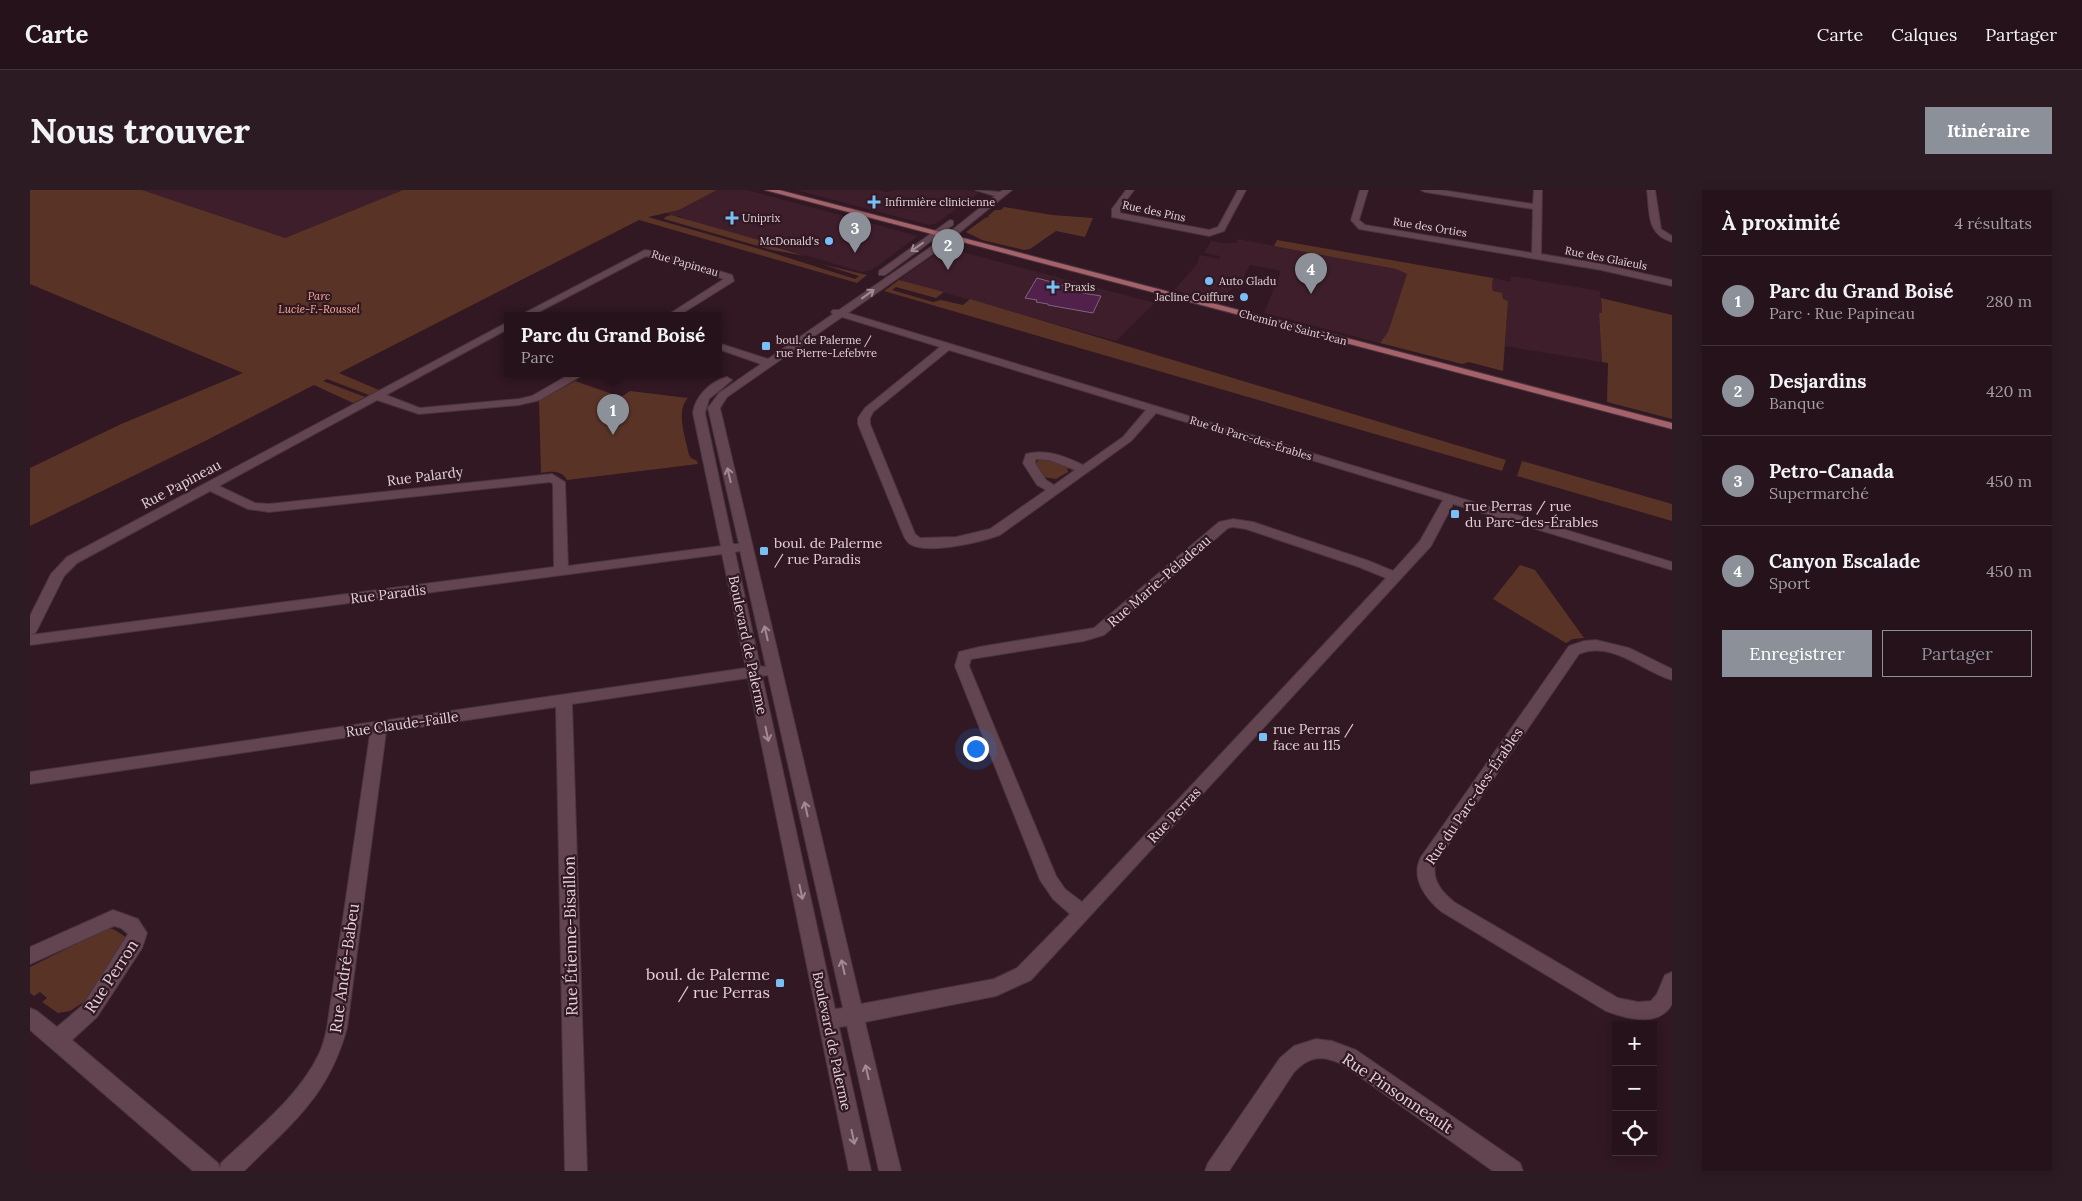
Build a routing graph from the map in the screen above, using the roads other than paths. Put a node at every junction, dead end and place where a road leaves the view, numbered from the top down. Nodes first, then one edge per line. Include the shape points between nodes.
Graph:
1 (769, 190) edge
2 (978, 190) edge
3 (1130, 190) edge
4 (1242, 190) edge
5 (1364, 190) edge
6 (1425, 190) edge
7 (1538, 190) edge
8 (1651, 190) edge
9 (1000, 192) edge
10 (1538, 207) junction
11 (935, 234) junction
12 (948, 237) junction
13 (1672, 239) edge
14 (1536, 256) junction
15 (1672, 283) edge
16 (835, 311) junction
17 (531, 312) edge
18 (679, 312) edge
19 (504, 327) edge
20 (948, 346) junction
21 (722, 347) edge
22 (764, 361) junction
23 (572, 377) edge
24 (377, 396) junction
25 (1154, 408) junction
26 (1672, 426) edge
27 (1083, 469) junction
28 (209, 486) junction
29 (1055, 490) junction
30 (1450, 498) junction
31 (746, 547) junction
32 (728, 550) junction
33 (1672, 566) edge
34 (561, 571) junction
35 (1395, 576) junction
36 (30, 630) edge
37 (30, 640) edge
38 (774, 669) junction
39 (754, 673) junction
40 (1672, 675) edge
41 (564, 700) junction
42 (379, 728) junction
43 (30, 778) edge
44 (1083, 912) junction
45 (30, 956) edge
46 (1672, 982) edge
47 (854, 1015) junction
48 (30, 1017) edge
49 (828, 1020) junction
50 (58, 1039) junction
51 (210, 1171) edge
52 (229, 1171) edge
53 (576, 1171) edge
54 (860, 1171) edge
55 (890, 1171) edge
56 (1216, 1171) edge
57 (1512, 1171) edge

1 - 11 main road, Chemin de Saint-Jean
2 - 9 street
3 - 4 street, Rue des Pins via 1115,215 1199,232 1218,231
5 - 14 street, Rue des Orties via 1354,220 1362,227
6 - 10 street
7 - 10 street
8 - 13 street via 1657,230
9 - 11 street, Boulevard de Palerme
9 - 12 street, Boulevard de Palerme
10 - 14 street
11 - 12 main road, Chemin de Saint-Jean
11 -> 16 street, Boulevard de Palerme
16 -> 12 street, Boulevard de Palerme
12 - 26 main road, Chemin de Saint-Jean
14 - 15 street, Rue des Glaïeuls
16 - 20 street, Rue du Parc-des-Érables
16 - 22 street, Boulevard de Palerme
17 - 18 street, Rue Papineau via 641,253 655,254 729,277 729,281
19 - 24 street, Rue Papineau
20 - 25 street, Rue du Parc-des-Érables
20 - 29 street via 869,410 864,418 910,537 929,543 988,535
21 - 22 street
31 -> 22 street, Boulevard de Palerme via 714,408 718,400
22 - 32 street, Boulevard de Palerme via 707,394 698,408
23 - 24 street via 536,398 518,402 419,411
24 - 28 street, Rue Papineau
25 - 27 street via 1127,439
25 - 30 street, Rue du Parc-des-Érables
27 - 29 street
27 - 29 street via 1050,457 1030,457 1029,463 1038,479
28 - 34 street, Rue Palardy via 252,506 269,508 552,478 559,482
28 - 36 street, Rue Papineau via 67,564 54,580
30 - 33 street, Rue du Parc-des-Érables
30 - 35 street, Rue Perras via 1426,543
31 - 32 street, Rue Paradis
38 -> 31 street, Boulevard de Palerme
32 - 34 street, Rue Paradis
32 - 39 street, Boulevard de Palerme
34 - 37 street, Rue Paradis
35 - 44 street, Rue Perras
35 - 44 street, Rue Marie-Péladeau via 1248,525 1228,524 1099,632 964,656 962,666 1049,880 1059,894
38 - 39 street, Rue Claude-Faille
47 -> 38 street, Boulevard de Palerme
39 - 41 street, Rue Claude-Faille
39 -> 49 street, Boulevard de Palerme
40 - 46 street, Rue du Parc-des-Érables via 1610,648 1593,645 1574,650 1425,869 1433,892 1448,907 1613,1005 1631,1010 1655,1009 1662,1003
41 - 42 street, Rue Claude-Faille
41 - 53 street, Rue Étienne-Bisaillon
42 - 43 street, Rue Claude-Faille
42 - 52 street, Rue André-Babeu via 337,1028 327,1059 307,1091
44 - 47 street, Rue Perras via 1024,974 1006,984
45 - 50 street, Rue Perron via 113,918 137,929 135,942 90,1011
47 - 49 street, Rue Perras
55 -> 47 street, Boulevard de Palerme
48 - 50 street
49 -> 54 street, Boulevard de Palerme
50 - 51 street
56 - 57 street, Rue Pinsonneault via 1293,1058 1302,1051 1320,1048 1348,1057

